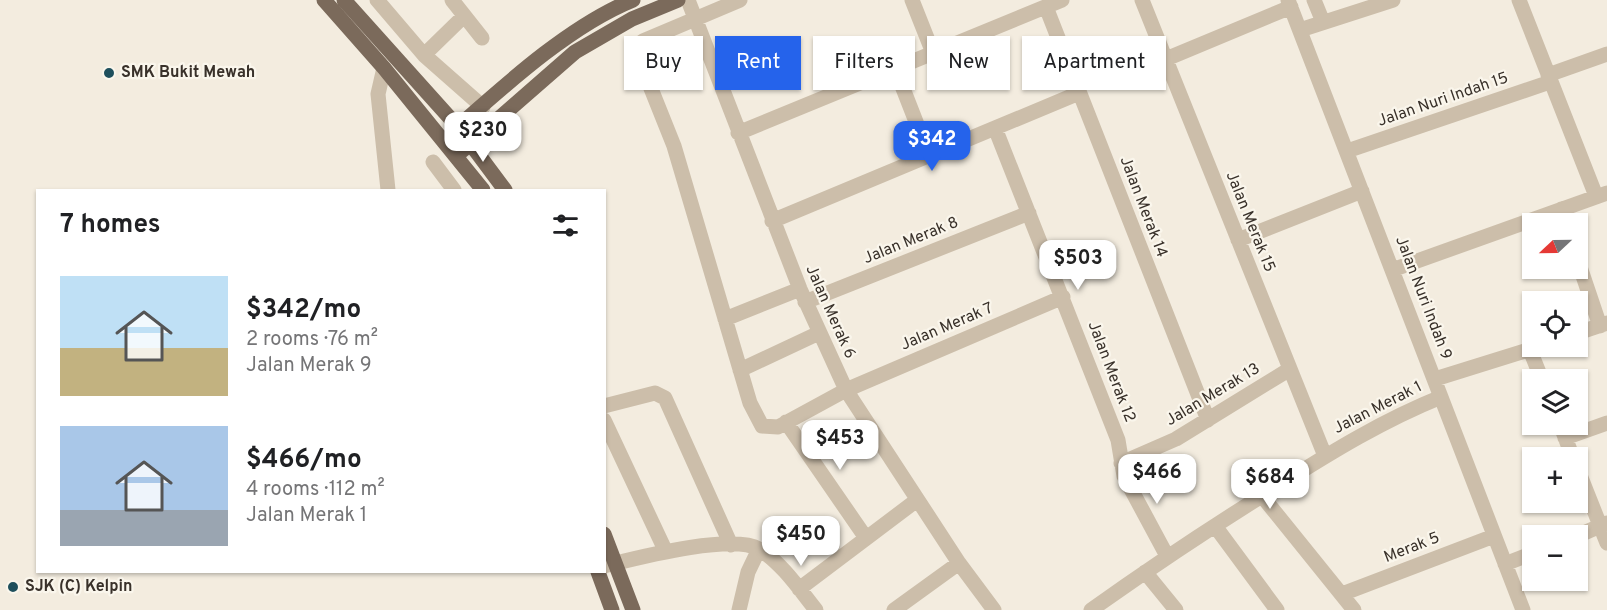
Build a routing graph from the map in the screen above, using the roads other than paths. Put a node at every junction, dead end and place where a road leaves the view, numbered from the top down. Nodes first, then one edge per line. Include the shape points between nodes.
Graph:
1 (324, 0) edge
2 (344, 0) edge
3 (377, 0) edge
4 (452, 0) edge
5 (633, 0) edge
6 (678, 0) edge
7 (688, 0) edge
8 (740, 0) edge
9 (912, 0) edge
10 (1062, 0) edge
11 (1142, 0) edge
12 (1314, 0) edge
13 (1393, 0) edge
14 (1519, 0) edge
15 (1290, 3) edge
16 (1375, 3) edge
17 (1046, 7) junction
18 (464, 15) junction
19 (695, 18) junction
20 (1323, 22) junction
21 (1300, 30) junction
22 (975, 36) edge
23 (1157, 36) edge
24 (482, 38) dead end
25 (927, 38) edge
26 (1607, 54) edge
27 (424, 55) junction
28 (1166, 59) joint
29 (384, 68) junction
30 (1549, 78) junction
31 (842, 90) edge
32 (904, 90) edge
33 (1079, 93) junction
34 (483, 107) junction
35 (458, 127) junction
36 (995, 128) junction
37 (738, 133) junction
38 (443, 140) junction
39 (470, 143) junction
40 (1347, 151) junction
41 (456, 156) junction
42 (930, 156) junction
43 (433, 162) dead end
44 (388, 189) edge
45 (453, 189) edge
46 (479, 189) edge
47 (504, 189) edge
48 (1362, 191) junction
49 (1601, 195) edge
50 (1029, 213) junction
51 (1568, 213) edge
52 (772, 221) junction
53 (1522, 229) edge
54 (1238, 240) junction
55 (1392, 270) junction
56 (1585, 279) edge
57 (802, 295) junction
58 (1063, 297) junction
59 (725, 319) junction
60 (1603, 325) edge
61 (1588, 330) edge
62 (819, 333) junction
63 (1522, 352) edge
64 (1290, 369) junction
65 (740, 370) junction
66 (1435, 379) junction
67 (846, 390) junction
68 (1441, 397) junction
69 (606, 405) edge
70 (1208, 420) junction
71 (786, 422) junction
72 (1607, 423) edge
73 (606, 425) edge
74 (1588, 426) edge
75 (1325, 456) junction
76 (1121, 463) junction
77 (1588, 491) edge
78 (1262, 496) junction
79 (917, 500) junction
80 (1604, 525) edge
81 (1215, 526) junction
82 (1588, 531) edge
83 (1494, 536) junction
84 (866, 538) junction
85 (1607, 543) edge
86 (606, 544) edge
87 (731, 545) junction
88 (759, 549) junction
89 (661, 553) junction
90 (1167, 556) junction
91 (1522, 557) edge
92 (959, 563) junction
93 (610, 564) edge
94 (1505, 564) junction
95 (1145, 572) junction
96 (598, 573) edge
97 (799, 589) junction
98 (1342, 594) junction
99 (612, 610) edge
100 (633, 610) edge
101 (739, 610) edge
102 (816, 610) edge
103 (894, 610) edge
104 (994, 610) edge
105 (1091, 610) edge
106 (1176, 610) edge
107 (1277, 610) edge
108 (1354, 610) edge
109 (1523, 610) edge

1 - 29 main road
2 - 35 main road
3 - 27 street
4 - 18 street
5 - 34 main road via 574,31
6 - 39 main road via 632,19 574,52
7 - 19 street, Jalan Merak 6
8 - 19 street
9 - 25 street
10 - 17 street
11 - 23 street, Jalan Merak 15
12 - 20 street
13 - 16 street
14 - 30 street
15 - 21 street, Jalan Nuri Indah 9
15 - 28 street
16 - 20 street
17 - 22 street
17 - 33 street, Jalan Merak 14
18 - 24 street
18 - 27 street
19 - 37 street, Jalan Merak 6
19 - 59 street via 644,40 638,56 674,146
20 - 21 street
21 - 40 street, Jalan Nuri Indah 9
26 - 30 street, Jalan Nuri Indah 15
27 - 34 street
28 - 54 street, Jalan Merak 15
29 - 38 main road
29 - 44 street via 378,94
30 - 40 street, Jalan Nuri Indah 15
30 - 49 street
31 - 37 street
32 - 42 street
33 - 36 street
33 - 70 street, Jalan Merak 14
34 - 35 main road
35 - 38 main road
35 - 39 main road
36 - 42 street
36 - 50 street, Jalan Merak 12
37 - 52 street, Jalan Merak 6
38 - 41 main road
39 - 41 main road
39 - 47 main road
40 - 48 street, Jalan Nuri Indah 9
41 - 46 main road
42 - 52 street
43 - 45 street
48 - 54 street
48 - 55 street, Jalan Nuri Indah 9
49 - 51 street
50 - 57 street, Jalan Merak 8
50 - 58 street, Jalan Merak 12
52 - 57 street, Jalan Merak 6
53 - 55 street
54 - 64 street, Jalan Merak 15
55 - 66 street, Jalan Nuri Indah 9
56 - 60 street
57 - 59 street, Jalan Merak 8
57 - 62 street, Jalan Merak 6
58 - 67 street, Jalan Merak 7
58 - 76 street, Jalan Merak 12 via 1118,440
59 - 65 street
60 - 61 street
62 - 65 street
62 - 67 street, Jalan Merak 6
63 - 66 street
64 - 70 street, Jalan Merak 13
64 - 75 street, Jalan Merak 15
65 - 71 street, Jalan Merak 7 via 762,426 770,428
66 - 68 street, Jalan Nuri Indah 9
67 - 71 street, Jalan Merak 7
67 - 79 street, Jalan Merak 6
68 - 75 street, Jalan Merak 1 via 1403,412
68 - 83 street, Jalan Nuri Indah 9
69 - 87 street via 655,393 665,398
70 - 76 street, Jalan Merak 13
71 - 84 street
72 - 74 street
73 - 89 street
75 - 78 street, Jalan Merak 1
76 - 90 street, Jalan Merak 12 via 1131,491
77 - 80 street
78 - 81 street, Jalan Merak 1
78 - 98 street
79 - 84 street
79 - 92 street, Jalan Merak 6
80 - 82 street
80 - 85 street
81 - 90 street, Jalan Merak 1
81 - 107 street
83 - 94 street, Jalan Nuri Indah 9
83 - 98 street, Merak 5
84 - 97 street
86 - 93 main road
87 - 88 street
87 - 89 street
88 - 97 street
88 - 101 street via 748,572
89 - 93 street
90 - 95 street, Jalan Merak 1
91 - 94 street
92 - 103 street
92 - 104 street, Jalan Merak 6
93 - 100 main road
94 - 109 street, Jalan Nuri Indah 9
95 - 105 street, Jalan Merak 1
95 - 106 street
96 - 99 main road
97 - 102 street
98 - 108 street

